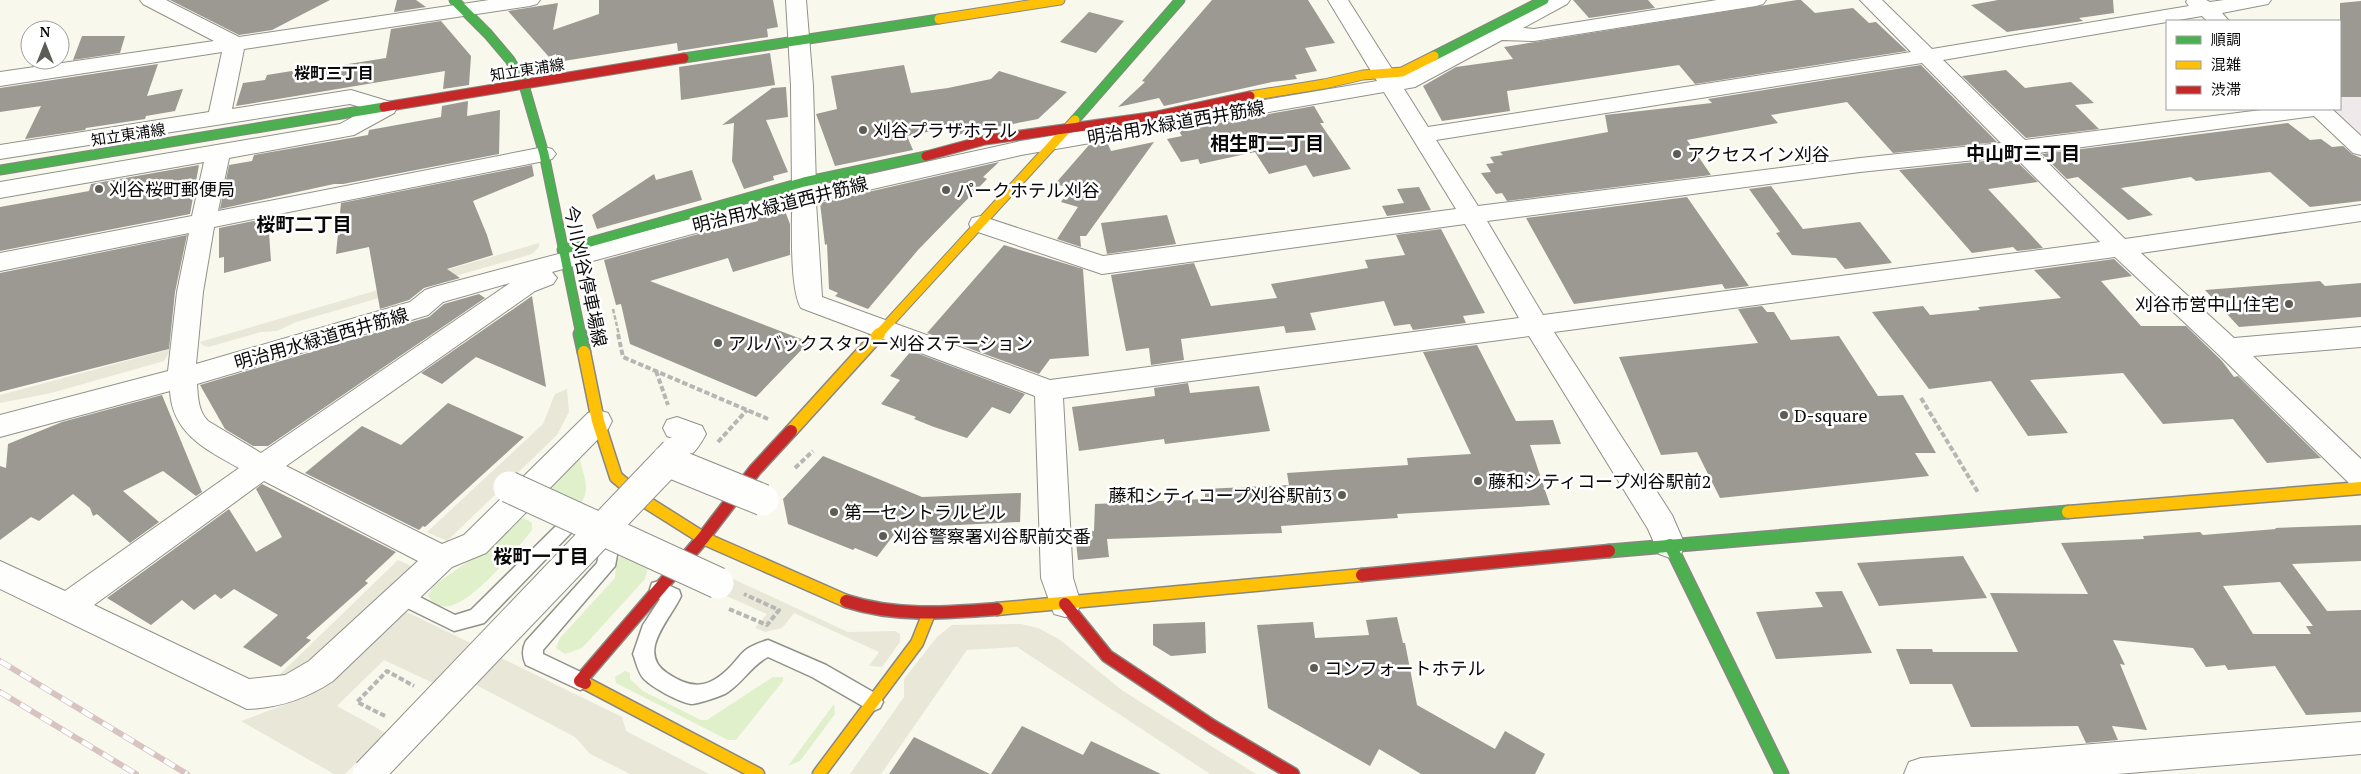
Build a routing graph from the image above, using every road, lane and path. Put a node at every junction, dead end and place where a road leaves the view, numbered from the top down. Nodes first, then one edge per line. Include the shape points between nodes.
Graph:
1 (150, 0) edge
2 (530, 0) edge
3 (796, 0) edge
4 (1060, 0) edge
5 (1180, 0) edge
6 (1338, 0) edge
7 (1544, 0) edge
8 (1560, 0) edge
9 (1756, 0) edge
10 (1870, 0) edge
11 (2261, 0) edge
12 (460, 4) edge
13 (2206, 10) edge
14 (1488, 33) junction
15 (800, 40) junction
16 (235, 43) junction
17 (1928, 56) junction
18 (0, 79) edge
19 (1388, 80) junction
20 (524, 85) junction
21 (386, 108) junction
22 (2311, 110) edge
23 (2320, 110) edge
24 (219, 117) junction
25 (1422, 135) junction
26 (1059, 137) junction
27 (2020, 148) junction
28 (2361, 148) edge
29 (0, 152) edge
30 (218, 153) junction
31 (544, 154) junction
32 (0, 170) edge
33 (0, 190) edge
34 (803, 190) junction
35 (2361, 213) edge
36 (1472, 216) junction
37 (204, 222) junction
38 (981, 224) junction
39 (2120, 248) junction
40 (565, 259) junction
41 (0, 262) edge
42 (613, 309) dead end
43 (1535, 324) junction
44 (887, 329) junction
45 (2361, 338) edge
46 (2228, 348) junction
47 (181, 371) junction
48 (656, 371) junction
49 (1049, 390) junction
50 (1921, 398) dead end
51 (0, 412) edge
52 (598, 421) junction
53 (775, 422) dead end
54 (0, 426) edge
55 (677, 428) joint
56 (667, 461) junction
57 (262, 467) junction
58 (2361, 477) edge
59 (2361, 488) edge
60 (512, 496) junction
61 (1981, 497) dead end
62 (763, 500) dead end
63 (564, 529) junction
64 (603, 529) junction
65 (703, 538) junction
66 (1670, 545) junction
67 (441, 558) junction
68 (0, 574) edge
69 (729, 587) junction
70 (659, 589) junction
71 (402, 596) junction
72 (1065, 604) junction
73 (67, 606) junction
74 (929, 613) junction
75 (580, 681) junction
76 (420, 684) dead end
77 (357, 702) dead end
78 (873, 702) junction
79 (2361, 738) edge
80 (368, 774) edge
81 (758, 774) edge
82 (819, 774) edge
83 (1293, 774) edge
84 (1782, 774) edge
85 (1921, 774) edge

1 - 16 street
2 - 12 street
3 - 15 street
4 - 15 street, 知立東浦線
5 - 26 street
6 - 19 street
7 - 14 street
8 - 14 street, 明治用水緑道西井筋線
9 - 14 street via 1534,35
10 - 17 street
11 - 13 street
12 - 16 street
12 - 20 street, 今川刈谷停車場線 via 510,60
13 - 17 street
14 - 19 street, 明治用水緑道西井筋線 via 1407,82
15 - 20 street, 知立東浦線
15 - 34 street
16 - 18 street
16 - 24 street
17 - 25 street
17 - 27 street
19 - 25 street
19 - 26 street, 明治用水緑道西井筋線
20 - 21 street, 知立東浦線
20 - 31 street, 今川刈谷停車場線
21 - 24 street via 351,97
21 - 30 street via 346,130
21 - 32 street, 知立東浦線
22 - 27 street
23 - 28 street
24 - 29 street
25 - 36 street
26 - 34 street, 明治用水緑道西井筋線 via 1021,148
26 - 38 street
27 - 36 street via 1851,166
27 - 39 street
30 - 33 street
30 - 37 street
31 - 37 street
31 - 40 street, 今川刈谷停車場線
34 - 40 street, 明治用水緑道西井筋線
34 - 44 street via 810,302
35 - 39 street
36 - 38 street via 1102,264
36 - 43 street
37 - 41 street
37 - 47 street via 194,266
38 - 44 street
39 - 43 street
39 - 46 street
40 - 47 street via 324,318
40 - 52 street, 今川刈谷停車場線
40 - 57 street
42 - 48 path via 624,357
43 - 49 street
43 - 66 street via 1661,524
44 - 49 street
44 - 65 street via 755,470
45 - 46 street
46 - 58 street
47 - 51 street
47 - 54 street
47 - 57 street via 182,398 191,422
48 - 53 path
48 - 55 path
49 - 72 street via 1057,578
50 - 61 path
52 - 60 street
52 - 65 street, 今川刈谷停車場線 via 616,477 646,502
55 - 56 street, bridge via 692,434
56 - 62 street, bridge
56 - 64 street, bridge
57 - 67 street
57 - 73 street
59 - 66 street, 今川刈谷停車場線
60 - 63 lane
60 - 64 street, bridge
60 - 67 street via 475,544
63 - 71 lane via 478,617 454,623
63 - 75 lane via 609,550 606,566 533,647 534,660
64 - 69 street, bridge
64 - 80 street, bridge
65 - 70 street
65 - 74 street, 今川刈谷停車場線 via 849,602 889,613
66 - 72 street, 今川刈谷停車場線
66 - 84 street
67 - 71 street
68 - 73 street
69 - 69 path via 779,610 767,624 705,599
70 - 75 street
70 - 78 lane via 672,596 650,631 643,654 650,672 673,688 692,695 720,687 753,655 768,648 819,671
71 - 73 street via 321,671 299,686 273,693 246,694
72 - 74 street, 今川刈谷停車場線
72 - 83 street via 1107,656 1212,726
74 - 78 street via 917,642
75 - 81 street
76 - 77 path via 416,688 387,671
78 - 82 street
79 - 85 street

